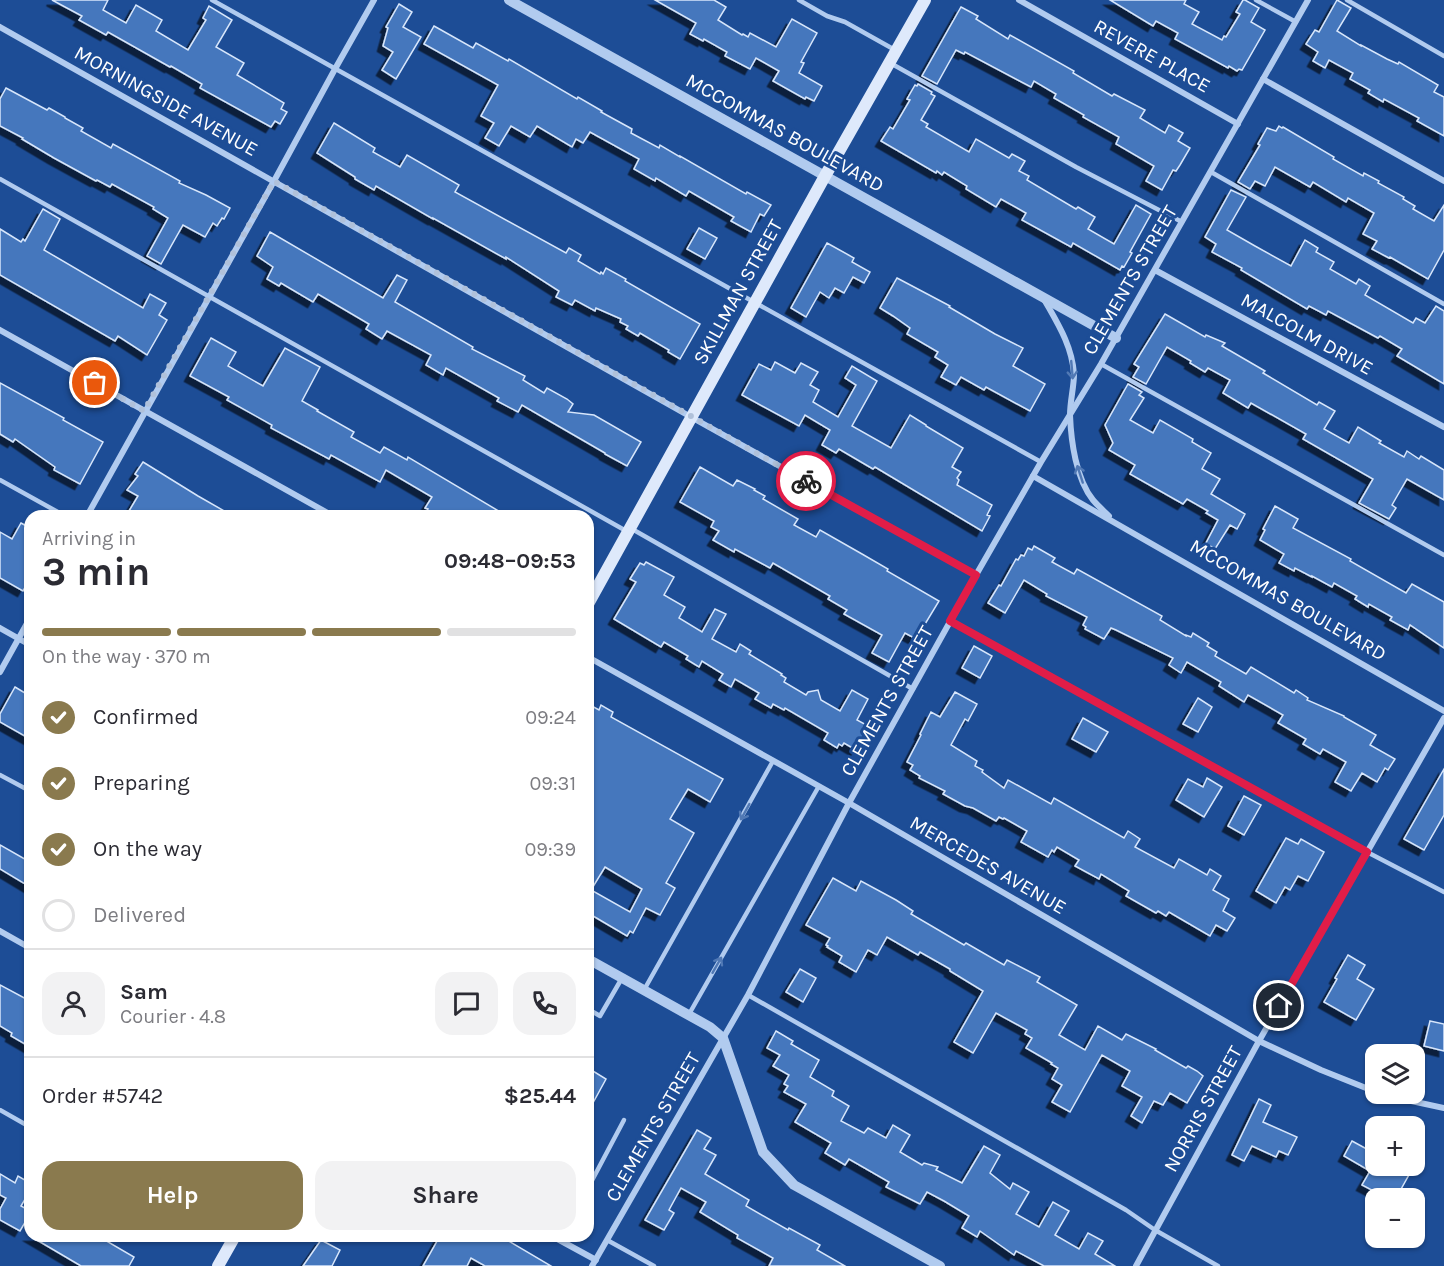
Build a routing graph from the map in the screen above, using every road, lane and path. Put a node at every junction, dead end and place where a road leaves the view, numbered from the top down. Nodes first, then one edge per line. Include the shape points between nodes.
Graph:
1 (212, 0) edge
2 (374, 0) edge
3 (509, 0) edge
4 (799, 0) edge
5 (925, 0) edge
6 (1019, 0) edge
7 (1256, 0) edge
8 (1308, 0) edge
9 (1347, 0) edge
10 (1296, 22) junction
11 (0, 27) edge
12 (896, 51) junction
13 (1444, 56) edge
14 (889, 63) junction
15 (335, 69) junction
16 (1263, 80) junction
17 (1238, 124) junction
18 (1210, 172) junction
19 (825, 176) junction
20 (0, 179) edge
21 (274, 181) junction
22 (1444, 181) edge
23 (1182, 222) junction
24 (1155, 270) junction
25 (208, 297) junction
26 (1043, 297) junction
27 (754, 303) junction
28 (1444, 304) edge
29 (0, 330) edge
30 (1116, 338) junction
31 (1101, 364) junction
32 (144, 411) junction
33 (1070, 415) junction
34 (691, 417) junction
35 (1444, 428) edge
36 (1041, 462) junction
37 (1033, 476) junction
38 (0, 480) edge
39 (54, 510) edge
40 (90, 510) edge
41 (322, 510) edge
42 (593, 510) edge
43 (594, 511) edge
44 (1113, 521) junction
45 (629, 530) junction
46 (1444, 555) edge
47 (976, 575) junction
48 (594, 593) edge
49 (950, 621) junction
50 (0, 628) edge
51 (24, 629) edge
52 (19, 638) junction
53 (24, 641) edge
54 (594, 660) edge
55 (0, 672) edge
56 (913, 689) junction
57 (1444, 711) edge
58 (1444, 718) edge
59 (773, 761) junction
60 (0, 774) edge
61 (819, 786) junction
62 (24, 788) edge
63 (849, 803) junction
64 (1367, 852) junction
65 (1444, 892) edge
66 (0, 931) edge
67 (24, 945) edge
68 (594, 962) edge
69 (622, 978) junction
70 (644, 990) junction
71 (748, 995) junction
72 (594, 1012) edge
73 (688, 1016) junction
74 (723, 1038) junction
75 (1259, 1041) junction
76 (1365, 1088) edge
77 (1425, 1104) edge
78 (1444, 1108) edge
79 (0, 1110) edge
80 (624, 1120) dead end
81 (24, 1124) edge
82 (594, 1177) edge
83 (1155, 1230) junction
84 (607, 1240) junction
85 (227, 1242) edge
86 (566, 1242) edge
87 (594, 1263) edge
88 (218, 1266) edge
89 (654, 1266) edge
90 (940, 1266) edge
91 (1136, 1266) edge
92 (1218, 1266) edge

1 - 15 lane
2 - 15 street
3 - 19 street, MCCOMMAS BOULEVARD
4 - 12 lane
5 - 12 main road, SKILLMAN STREET
6 - 17 street, REVERE PLACE
7 - 10 lane
8 - 10 street, CLEMENTS STREET
9 - 13 lane
10 - 16 street, CLEMENTS STREET
11 - 21 street, MORNINGSIDE AVENUE
12 - 14 main road, SKILLMAN STREET
14 - 19 main road, SKILLMAN STREET
14 - 23 lane
15 - 21 street
15 - 27 lane
16 - 17 street, CLEMENTS STREET
16 - 22 street
17 - 18 street, CLEMENTS STREET
18 - 23 street, CLEMENTS STREET
18 - 28 lane
19 - 26 street, MCCOMMAS BOULEVARD
19 - 27 main road, SKILLMAN STREET
20 - 25 lane
21 - 25 street
21 - 34 street, MORNINGSIDE AVENUE
23 - 24 street, CLEMENTS STREET
24 - 30 street, CLEMENTS STREET
24 - 35 street, MALCOLM DRIVE
25 - 32 street
25 - 42 lane
26 - 30 street, MCCOMMAS BOULEVARD
26 -> 33 street, MCCOMMAS BOULEVARD via 1070,350 1074,372
27 - 34 main road, SKILLMAN STREET
27 - 36 lane
29 - 32 street
30 - 31 street, CLEMENTS STREET
31 - 33 street, CLEMENTS STREET
31 - 46 lane
32 - 40 street
32 - 41 street
33 - 36 street, CLEMENTS STREET
44 -> 33 street, MCCOMMAS BOULEVARD via 1091,498 1080,478
34 - 45 main road, SKILLMAN STREET
34 - 47 street, MORNINGSIDE AVENUE
36 - 37 street, CLEMENTS STREET
37 - 44 street, MCCOMMAS BOULEVARD
37 - 47 street, CLEMENTS STREET
38 - 39 lane
43 - 45 lane
44 - 57 street, MCCOMMAS BOULEVARD
45 - 48 main road, SKILLMAN STREET
45 - 56 lane
47 - 49 street, CLEMENTS STREET
49 - 56 street, CLEMENTS STREET
49 - 64 lane
50 - 52 street
51 - 52 street
52 - 53 street
52 - 55 street
54 - 59 street, MERCEDES AVENUE
56 - 63 street, CLEMENTS STREET
58 - 64 street, NORRIS STREET
59 - 61 street, MERCEDES AVENUE
59 -> 70 lane
60 - 62 lane
61 - 63 street, MERCEDES AVENUE
73 -> 61 lane
63 - 71 street, CLEMENTS STREET
63 - 75 street, MERCEDES AVENUE
64 - 65 lane
64 - 75 street, NORRIS STREET
66 - 67 street
68 - 69 street
69 - 70 street
69 - 72 lane via 600,1016
70 - 73 street
71 - 74 street, CLEMENTS STREET
71 - 83 lane
73 - 74 street
74 - 84 street, CLEMENTS STREET
74 - 90 street via 762,1152 794,1185
75 - 76 street, MERCEDES AVENUE
75 - 83 street, NORRIS STREET
77 - 78 street, MERCEDES AVENUE
79 - 81 lane
80 - 82 lane
83 - 91 street, NORRIS STREET
83 - 92 lane
84 - 87 street, CLEMENTS STREET
84 - 89 lane
85 - 88 main road
86 - 87 street

